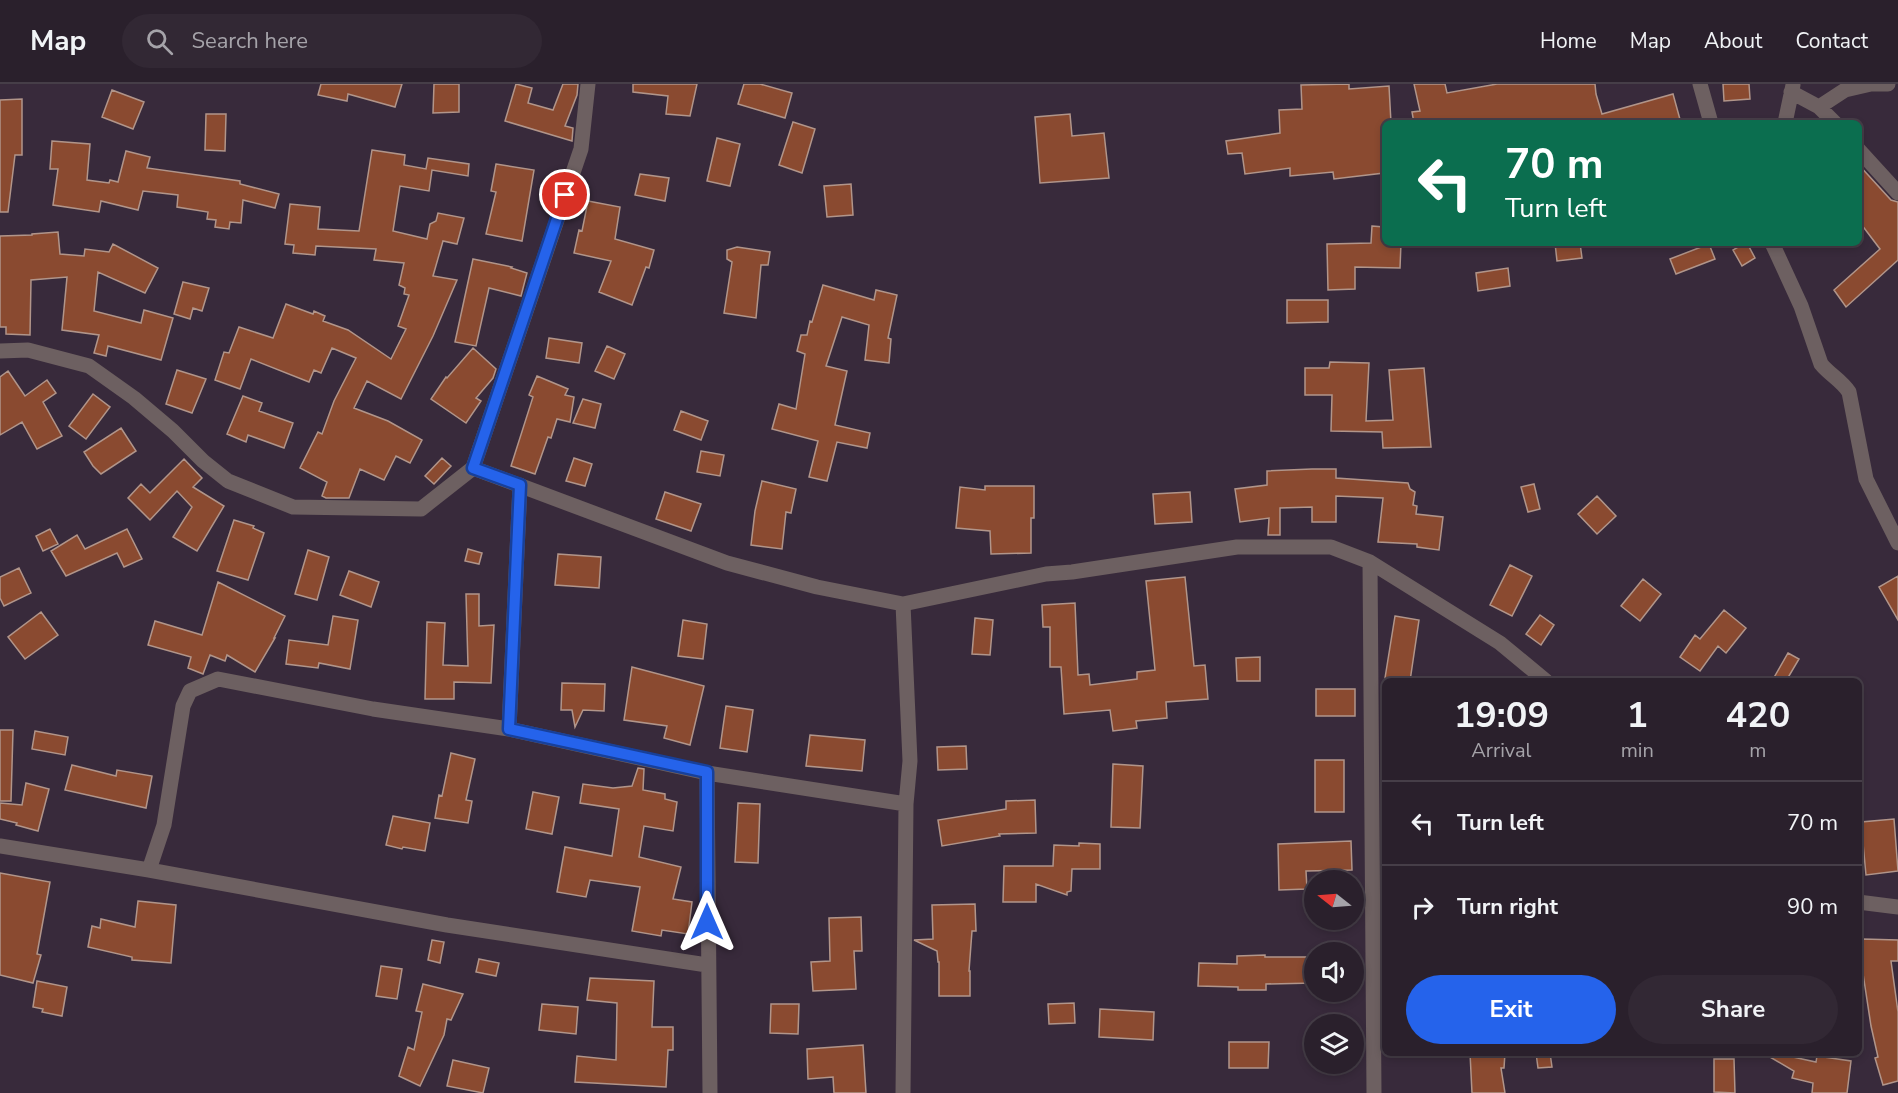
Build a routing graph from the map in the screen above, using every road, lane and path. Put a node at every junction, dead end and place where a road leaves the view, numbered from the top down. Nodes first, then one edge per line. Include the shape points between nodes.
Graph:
1 (588, 84) edge
2 (1700, 84) edge
3 (1888, 84) edge
4 (1792, 88) edge
5 (1898, 89) edge
6 (1819, 106) junction
7 (1711, 120) edge
8 (1786, 120) edge
9 (1831, 120) edge
10 (1862, 153) edge
11 (1898, 193) edge
12 (1773, 246) edge
13 (0, 351) edge
14 (473, 468) junction
15 (520, 485) junction
16 (1898, 543) edge
17 (1370, 562) junction
18 (903, 604) junction
19 (1542, 678) edge
20 (509, 729) junction
21 (707, 772) junction
22 (906, 804) junction
23 (0, 846) edge
24 (149, 870) junction
25 (1862, 902) edge
26 (1898, 907) edge
27 (708, 964) junction
28 (710, 1093) edge
29 (903, 1093) edge
30 (1374, 1093) edge

1 - 14 street via 580,150
2 - 7 street
3 - 5 street
3 - 6 street via 1845,90
4 - 6 street
4 - 8 street
6 - 9 street
10 - 11 street
12 - 16 street via 1802,306 1821,364 1849,392 1866,479
13 - 14 street via 28,350 89,366 134,398 228,481 293,507 421,509
14 - 15 street
15 - 18 street via 727,563
15 - 20 street
17 - 18 street via 1331,547 1237,547 1046,574
17 - 19 street via 1500,643
17 - 30 street
18 - 22 street via 910,761
20 - 21 street
20 - 24 street via 373,709 218,679 200,686 190,691 183,706 164,825
21 - 22 street
21 - 27 street
22 - 29 street
23 - 24 street
24 - 27 street via 447,925
25 - 26 street
27 - 28 street

